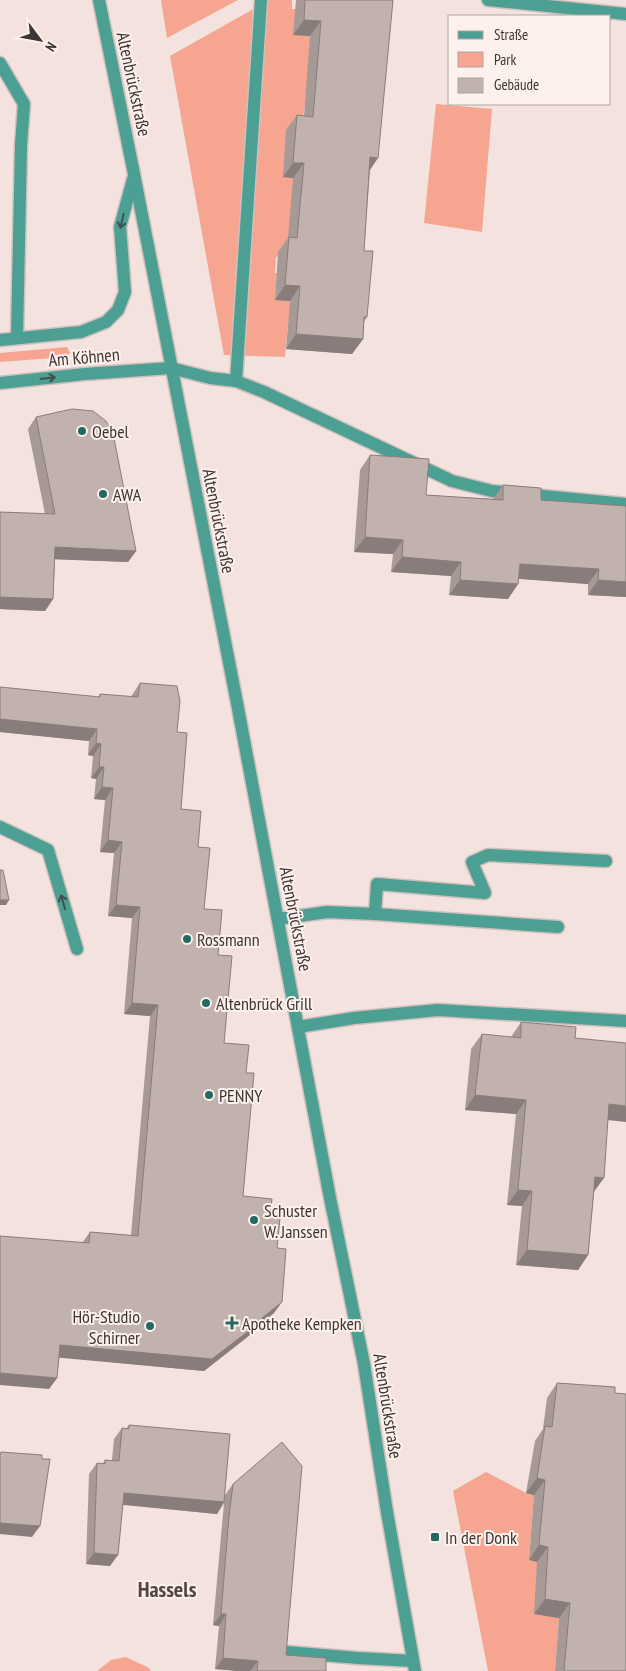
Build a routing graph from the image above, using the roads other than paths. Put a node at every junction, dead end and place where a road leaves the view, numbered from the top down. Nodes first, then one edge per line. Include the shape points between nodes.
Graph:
1 (98, 0) edge
2 (260, 0) edge
3 (488, 0) edge
4 (626, 14) edge
5 (0, 63) edge
6 (134, 174) junction
7 (81, 332) joint
8 (17, 337) junction
9 (0, 340) edge
10 (171, 368) junction
11 (236, 381) junction
12 (0, 383) edge
13 (626, 504) edge
14 (0, 827) edge
15 (606, 861) dead end
16 (375, 914) junction
17 (278, 919) junction
18 (558, 927) dead end
19 (77, 949) dead end
20 (626, 1021) edge
21 (298, 1027) junction
22 (287, 1652) edge
23 (414, 1666) edge

1 - 6 street, Altenbrückstraße
2 - 11 street
3 - 4 street
5 - 8 street via 24,104 20,145
6 -> 7 street, Altenbrückstraße via 120,227 125,292 118,310 106,322
6 - 10 street, Altenbrückstraße
7 - 8 street, Am Köhnen
8 - 9 street, Am Köhnen
10 - 11 street, Am Köhnen
12 -> 10 street, Am Köhnen
10 - 17 street, Altenbrückstraße
11 - 13 street, Am Köhnen via 452,481 492,491
19 -> 14 street via 48,850
15 - 16 street via 488,855 472,862 485,894 378,884
16 - 17 street via 327,912
16 - 18 street
17 - 21 street, Altenbrückstraße
20 - 21 street via 438,1010
21 - 23 street, Altenbrückstraße via 364,1364
22 - 23 street

